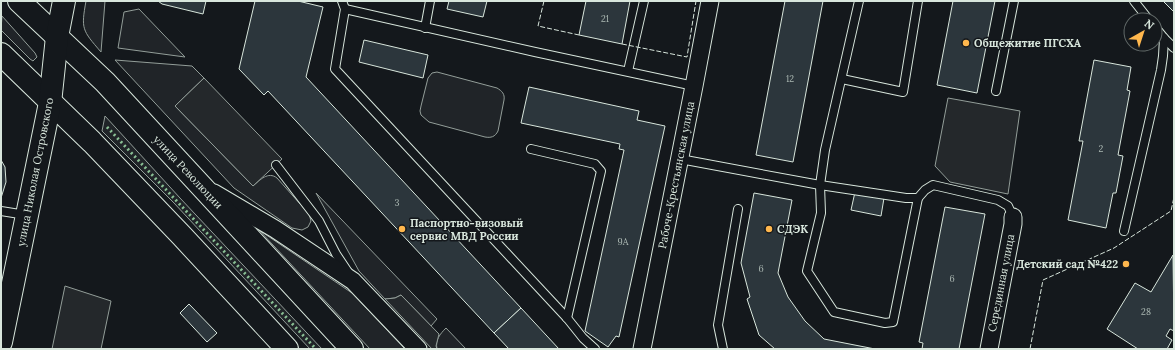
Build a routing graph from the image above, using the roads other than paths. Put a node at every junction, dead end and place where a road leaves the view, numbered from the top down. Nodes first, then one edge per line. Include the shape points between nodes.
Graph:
1 (19, 1) edge
2 (64, 1) edge
3 (430, 1) edge
4 (644, 1) edge
5 (710, 1) edge
6 (859, 1) edge
7 (918, 1) edge
8 (1014, 1) edge
9 (1134, 1) edge
10 (344, 5) edge
11 (1143, 12) edge
12 (425, 28) junction
13 (57, 37) junction
14 (1164, 38) joint
15 (1174, 48) edge
16 (1, 54) edge
17 (628, 71) junction
18 (842, 78) junction
19 (694, 86) junction
20 (996, 91) dead end
21 (50, 103) junction
22 (531, 149) dead end
23 (680, 159) junction
24 (276, 165) dead end
25 (200, 185) junction
26 (820, 185) junction
27 (918, 198) junction
28 (738, 209) dead end
29 (1, 211) edge
30 (27, 216) junction
31 (1014, 217) joint
32 (1124, 231) dead end
33 (353, 281) junction
34 (567, 318) junction
35 (1, 342) edge
36 (287, 349) edge
37 (352, 349) edge
38 (418, 349) edge
39 (595, 349) edge
40 (642, 349) edge
41 (723, 349) edge
42 (989, 349) edge

1 - 13 main road, улица Революции
2 - 13 main road, улица Николая Островского
3 - 12 lane
4 - 17 lane
5 - 19 street, Рабоче-Крестьянская улица
6 - 18 lane
7 - 18 lane via 903,92
8 - 20 lane
9 - 11 lane
10 - 12 lane
10 - 34 lane via 335,69
12 - 17 lane
13 - 21 main road, улица Николая Островского
13 - 25 main road, улица Революции via 105,82
14 - 15 lane
14 - 32 lane via 1163,56
16 - 21 main road
17 - 19 lane
18 - 26 lane via 825,150
19 - 23 street, Рабоче-Крестьянская улица
21 - 30 main road, улица Николая Островского
21 - 36 main road via 92,142
22 - 34 lane via 595,164 601,171
23 - 26 lane
23 - 40 street, Рабоче-Крестьянская улица
24 - 33 lane via 319,221
25 - 33 street via 275,229
25 - 37 main road, улица Революции
26 - 27 lane
26 - 27 lane via 821,213 807,271 834,312 885,323 893,322
27 - 31 lane via 924,190 933,185 998,200 1008,206
28 - 41 lane via 718,324
29 - 30 lane
30 - 35 main road, улица Николая Островского
31 - 42 street, Серединная улица
33 - 38 street
34 - 39 lane

